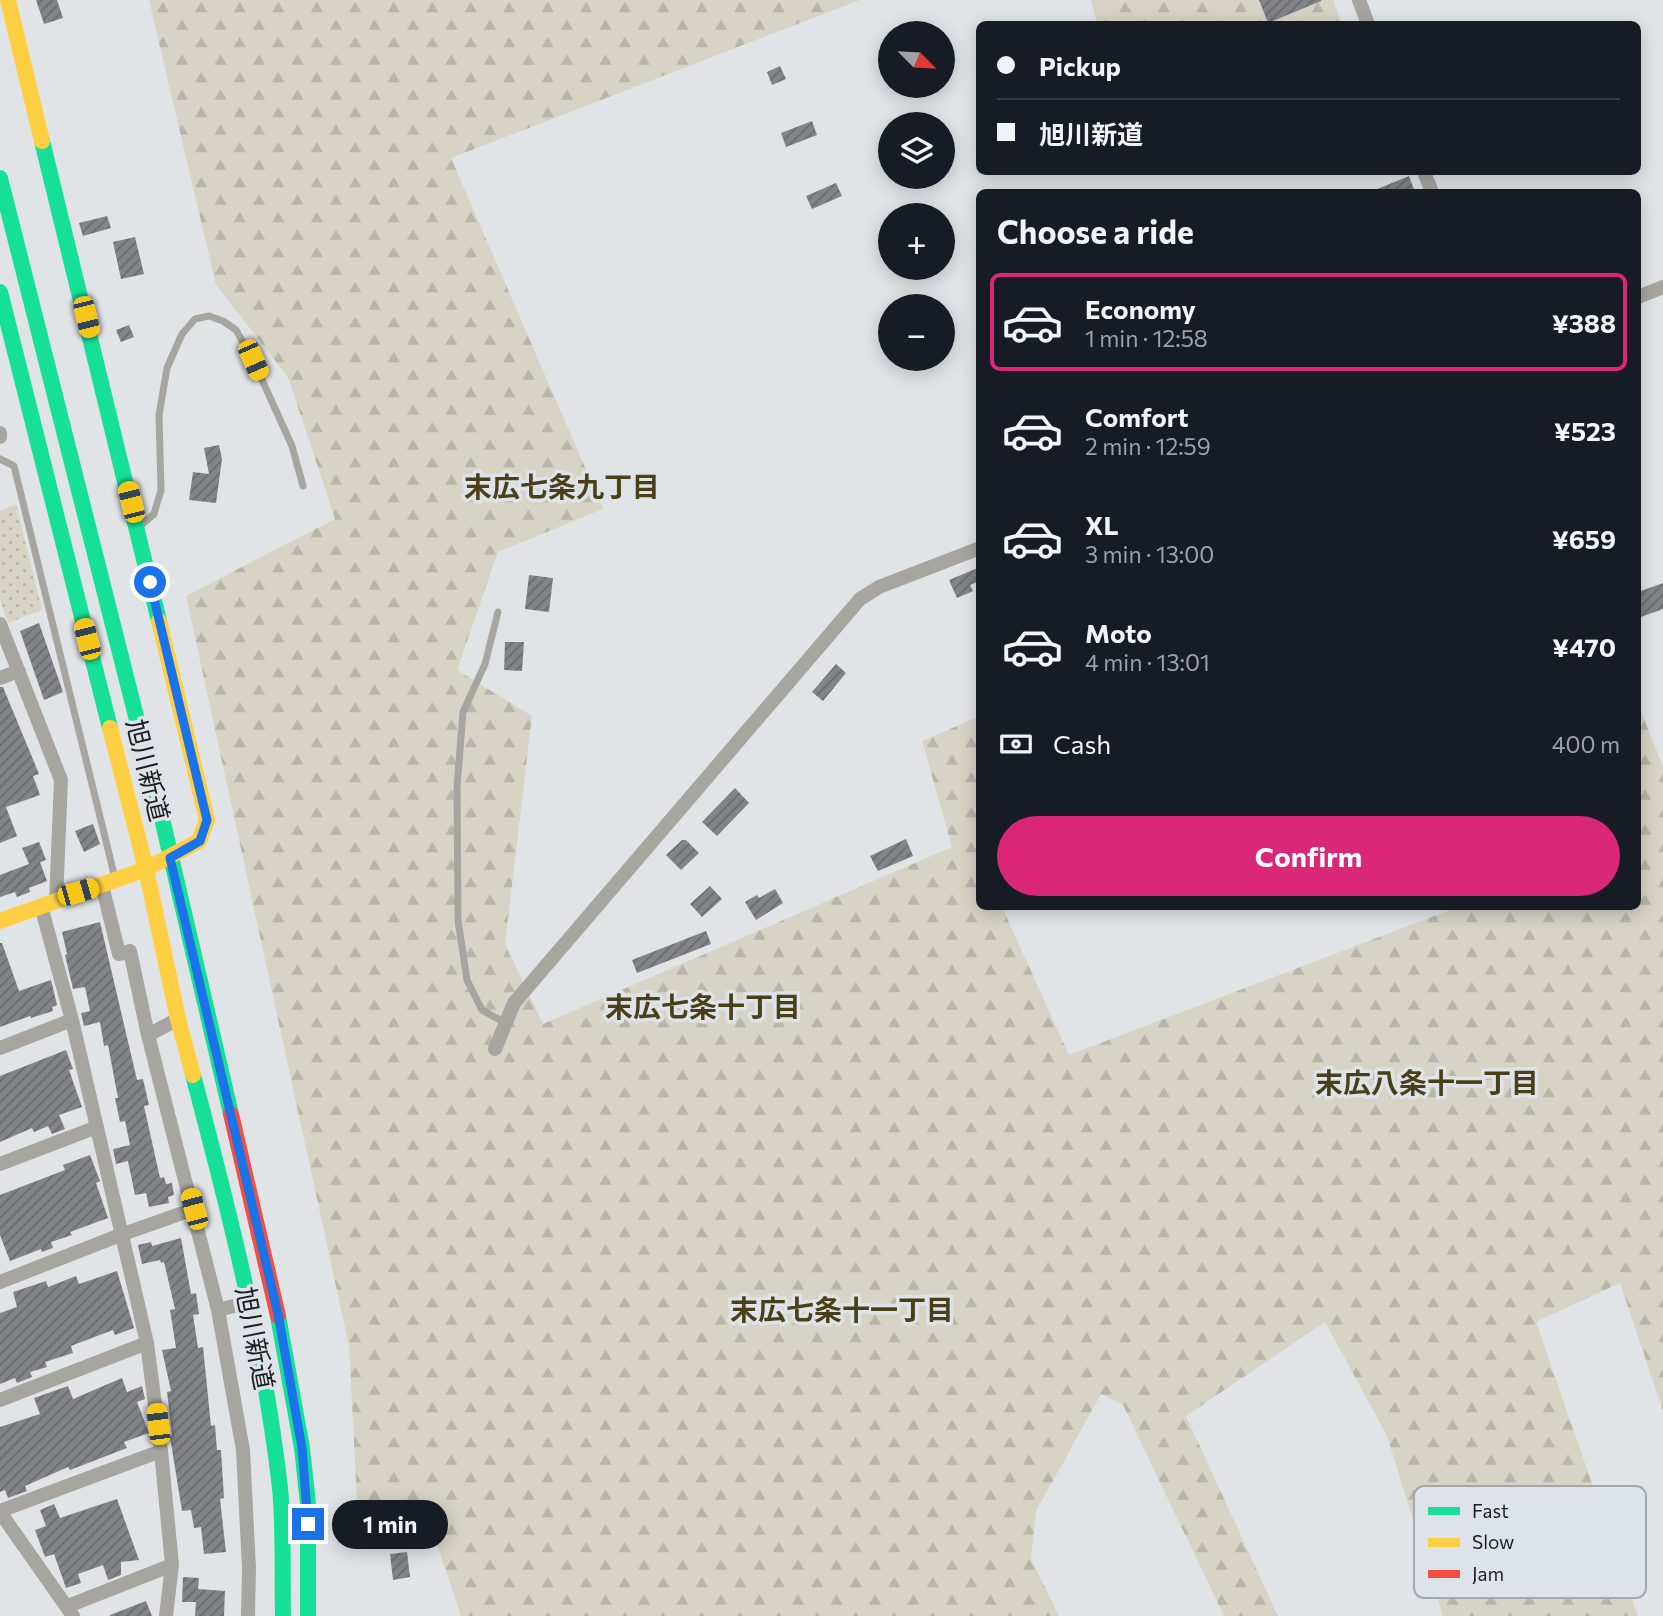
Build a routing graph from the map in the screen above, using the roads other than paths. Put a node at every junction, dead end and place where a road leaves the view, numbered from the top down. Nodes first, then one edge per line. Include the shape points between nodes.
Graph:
1 (8, 0) edge
2 (1359, 0) edge
3 (1367, 21) edge
4 (0, 178) edge
5 (1663, 287) edge
6 (0, 292) edge
7 (1641, 296) edge
8 (3, 316) edge
9 (0, 459) edge
10 (303, 486) dead end
11 (137, 528) junction
12 (976, 550) edge
13 (498, 612) dead end
14 (0, 624) edge
15 (19, 671) junction
16 (0, 678) edge
17 (170, 858) junction
18 (146, 869) junction
19 (109, 883) junction
20 (48, 903) junction
21 (0, 921) edge
22 (178, 1019) junction
23 (72, 1020) junction
24 (505, 1023) junction
25 (148, 1035) junction
26 (0, 1048) edge
27 (495, 1049) dead end
28 (97, 1127) junction
29 (0, 1164) edge
30 (194, 1209) junction
31 (123, 1234) junction
32 (0, 1282) edge
33 (249, 1302) junction
34 (218, 1310) junction
35 (147, 1343) junction
36 (0, 1400) edge
37 (161, 1451) junction
38 (0, 1512) edge
39 (172, 1565) junction
40 (70, 1611) edge
41 (166, 1616) edge
42 (248, 1616) edge
43 (283, 1616) edge
44 (308, 1616) edge

1 - 11 main road
2 - 3 street
4 - 17 main road, 旭川新道
5 - 7 street
6 - 8 main road, 旭川新道
8 - 18 main road, 旭川新道
9 - 19 lane via 14,466
10 - 11 lane via 292,446 236,330 209,316 195,319 182,334 167,369 159,415 161,490 154,514
11 - 17 main road via 207,820 200,841
12 - 24 street via 879,587 860,599 514,1003
13 - 24 lane via 485,664 463,712 457,787 458,920 467,980 482,1010
14 - 15 street
15 - 16 street
15 - 20 street via 61,780
17 - 18 main road
17 - 44 main road, 旭川新道 via 293,1389 308,1504
18 - 19 main road
18 - 22 main road, 旭川新道
19 - 20 main road
19 - 25 street via 119,954 130,951
20 - 21 main road
20 - 23 street
22 - 25 street
22 - 33 main road, 旭川新道
23 - 26 street
23 - 28 street
24 - 27 street
25 - 30 street
28 - 29 street
28 - 31 street
30 - 31 street
30 - 34 street
31 - 32 street
31 - 35 street
33 - 34 street
33 - 43 main road, 旭川新道 via 280,1491
34 - 42 street via 243,1450
35 - 36 street
35 - 37 street
37 - 38 street
37 - 39 street
38 - 40 street
39 - 40 street
39 - 41 street

